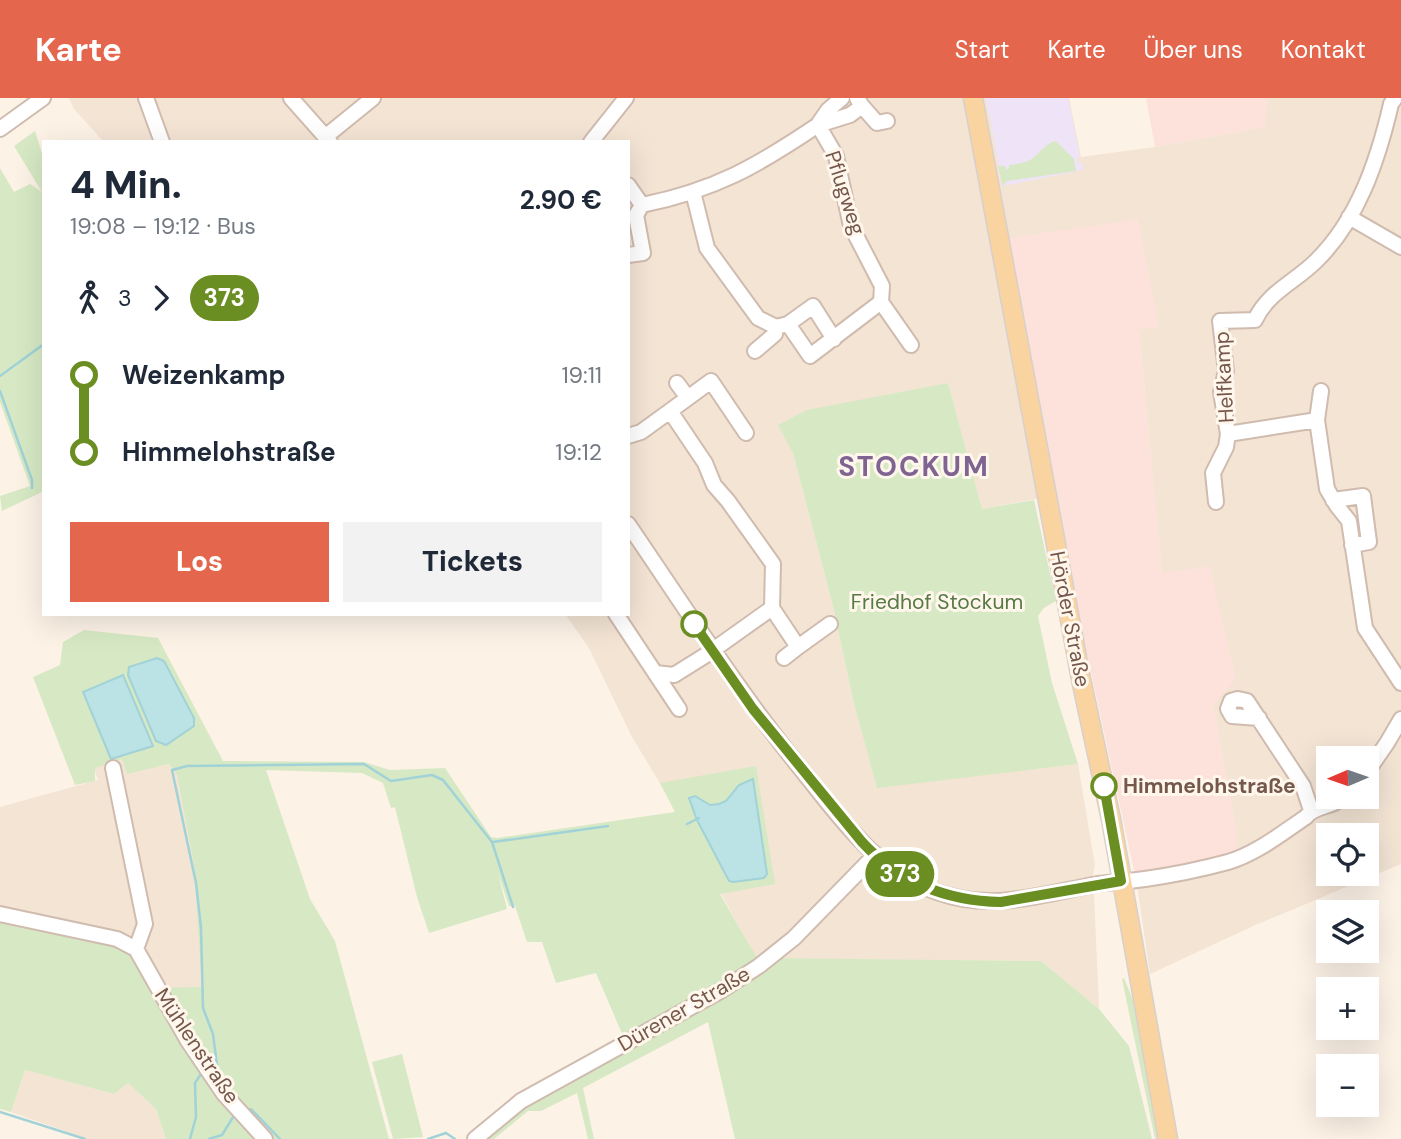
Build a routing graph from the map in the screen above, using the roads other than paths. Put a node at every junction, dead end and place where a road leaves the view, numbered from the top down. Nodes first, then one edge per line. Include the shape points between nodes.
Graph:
1 (43, 98) edge
2 (146, 98) edge
3 (291, 98) edge
4 (373, 98) edge
5 (626, 98) edge
6 (842, 98) edge
7 (973, 98) edge
8 (1392, 100) edge
9 (859, 102) edge
10 (887, 121) dead end
11 (818, 125) junction
12 (0, 129) edge
13 (328, 139) edge
14 (161, 140) edge
15 (595, 140) edge
16 (630, 189) edge
17 (693, 192) junction
18 (642, 205) junction
19 (1349, 217) junction
20 (1401, 247) edge
21 (630, 255) edge
22 (881, 302) junction
23 (782, 326) junction
24 (834, 339) junction
25 (911, 345) dead end
26 (755, 351) dead end
27 (677, 383) dead end
28 (1321, 391) dead end
29 (688, 398) junction
30 (670, 411) junction
31 (1317, 420) junction
32 (746, 433) dead end
33 (1228, 434) junction
34 (630, 435) edge
35 (1333, 500) junction
36 (1216, 502) dead end
37 (1366, 519) junction
38 (1349, 522) junction
39 (630, 526) edge
40 (1352, 545) junction
41 (772, 608) junction
42 (617, 616) edge
43 (830, 624) dead end
44 (798, 647) junction
45 (713, 651) junction
46 (784, 657) dead end
47 (1395, 666) edge
48 (655, 673) junction
49 (1401, 683) edge
50 (679, 709) dead end
51 (1259, 718) dead end
52 (1401, 719) edge
53 (1379, 755) edge
54 (113, 768) dead end
55 (1323, 809) edge
56 (1311, 810) junction
57 (874, 856) junction
58 (1121, 881) junction
59 (0, 914) edge
60 (135, 949) junction
61 (265, 1139) edge
62 (475, 1139) edge
63 (1168, 1139) edge

1 - 12 street
2 - 14 street
3 - 13 street
4 - 13 street
5 - 15 street
6 - 11 street, Pflugweg
7 - 58 main road, Hörder Straße
8 - 19 street, Helfkamp via 1376,162
9 - 10 street, Pflugweg via 877,123
9 - 11 street, Pflugweg via 850,115
11 - 17 street, Pflugweg via 763,162
11 - 22 street, Pflugweg via 836,156 851,226 882,286
16 - 18 street
17 - 18 street, Pflugweg
17 - 23 street via 707,248 758,318
18 - 21 street via 636,215 643,253
19 - 20 street
19 - 33 street, Helfkamp via 1326,250 1273,293 1255,320 1220,321 1226,371 1221,392
22 - 24 street
22 - 25 street, Pflugweg
23 - 24 street via 810,356
23 - 24 street via 813,306
23 - 26 street
27 - 29 street
28 - 31 street
29 - 30 street
29 - 32 street via 711,381
30 - 34 street
30 - 41 street via 705,463 714,485 773,564
31 - 33 street, Helfkamp
31 - 35 street via 1327,489
33 - 36 street, Helfkamp via 1213,473
35 - 37 street via 1363,496
35 - 38 street
37 - 38 street
37 - 40 street via 1369,542
38 - 40 street
39 - 45 street
40 - 47 street via 1365,628
41 - 44 street
41 - 45 street
42 - 48 street
43 - 44 street
44 - 46 street
45 - 48 street via 674,674
45 - 57 street via 781,745
47 - 49 street
48 - 50 street
51 - 56 street via 1303,786
52 - 53 street
54 - 60 street via 145,924
55 - 56 street
56 - 58 street via 1266,843 1229,861
57 - 58 street via 906,879 938,893 984,902
57 - 62 street, Dürener Straße via 794,938 758,966 521,1101
58 - 63 main road, Hörder Straße
59 - 60 street via 117,939
60 - 61 street, Mühlenstraße via 224,1094

